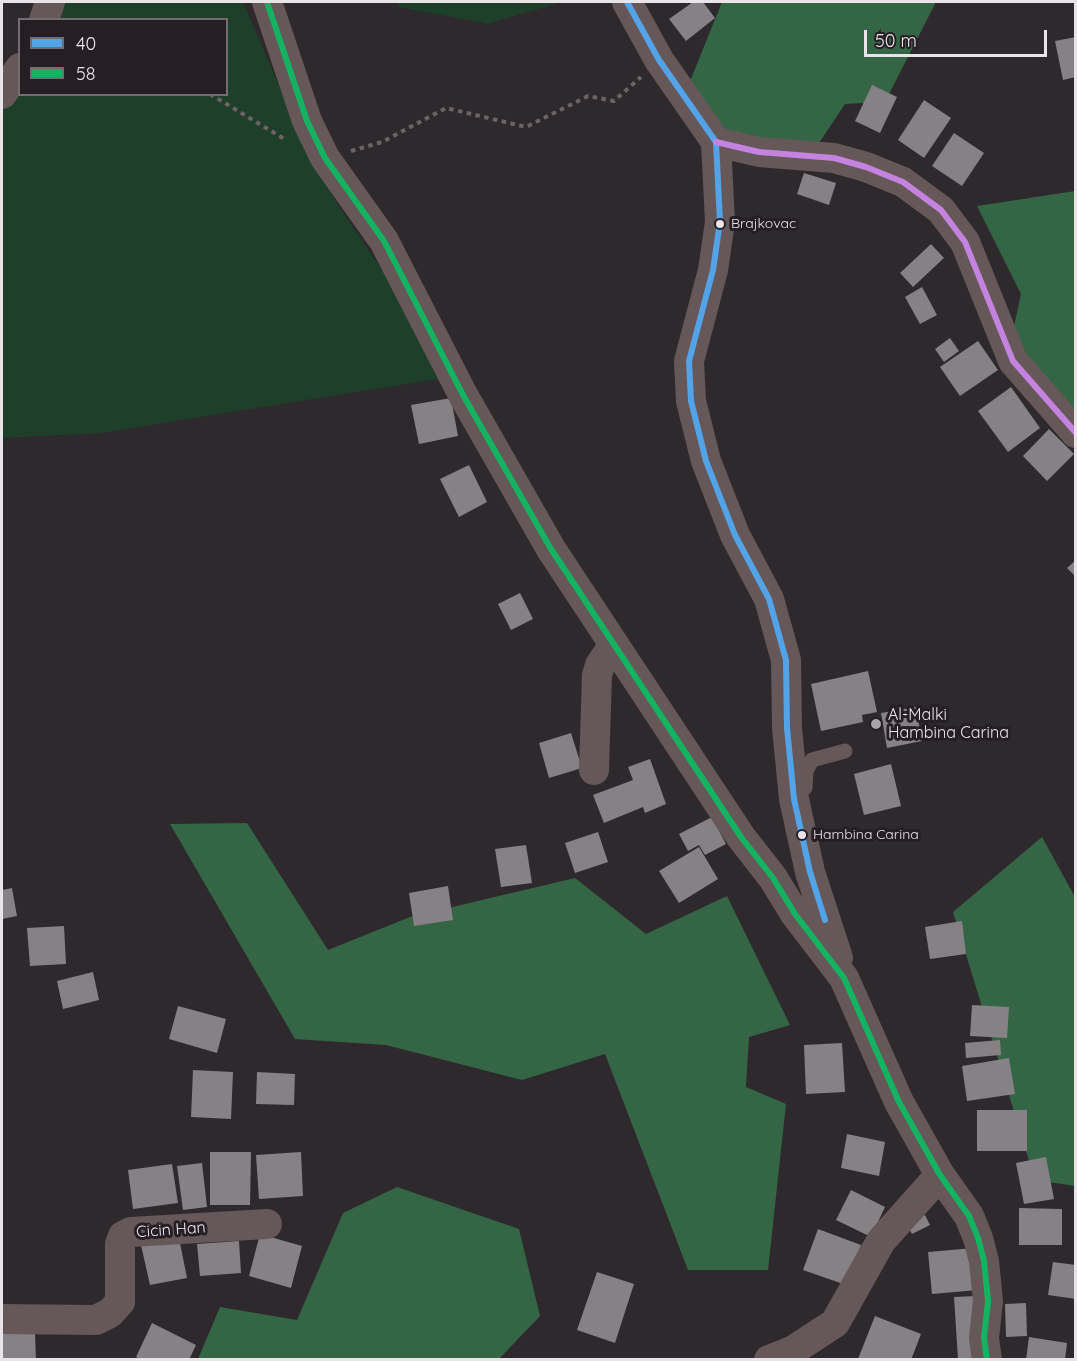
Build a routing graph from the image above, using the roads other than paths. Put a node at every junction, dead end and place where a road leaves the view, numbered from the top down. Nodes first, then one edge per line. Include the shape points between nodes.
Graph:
1 (50, 2) edge
2 (267, 2) edge
3 (627, 2) edge
4 (45, 18) edge
5 (18, 71) edge
6 (2, 94) edge
7 (716, 142) junction
8 (1076, 433) edge
9 (613, 646) junction
10 (845, 751) dead end
11 (594, 770) dead end
12 (802, 836) junction
13 (844, 978) junction
14 (940, 1175) junction
15 (267, 1224) dead end
16 (2, 1319) edge
17 (770, 1359) edge
18 (987, 1359) edge

1 - 4 street
2 - 9 street via 307,121 325,158 384,241 463,395 551,549
3 - 7 street via 659,60
5 - 6 street
7 - 8 street via 759,152 834,158 866,167 903,182 940,210 965,242 1013,361
7 - 12 street via 720,222 713,270 689,361 691,401 706,461 735,535 769,599 786,660 787,728
9 - 11 street via 597,675
9 - 13 street via 741,837
10 - 12 lane via 812,760 808,765
12 - 13 street
13 - 14 street via 899,1102
14 - 17 street via 881,1241 835,1323 792,1351
14 - 18 street via 969,1216 984,1261
15 - 16 street, Cicin Han via 131,1232 123,1236 120,1244 120,1302 110,1313 96,1320

